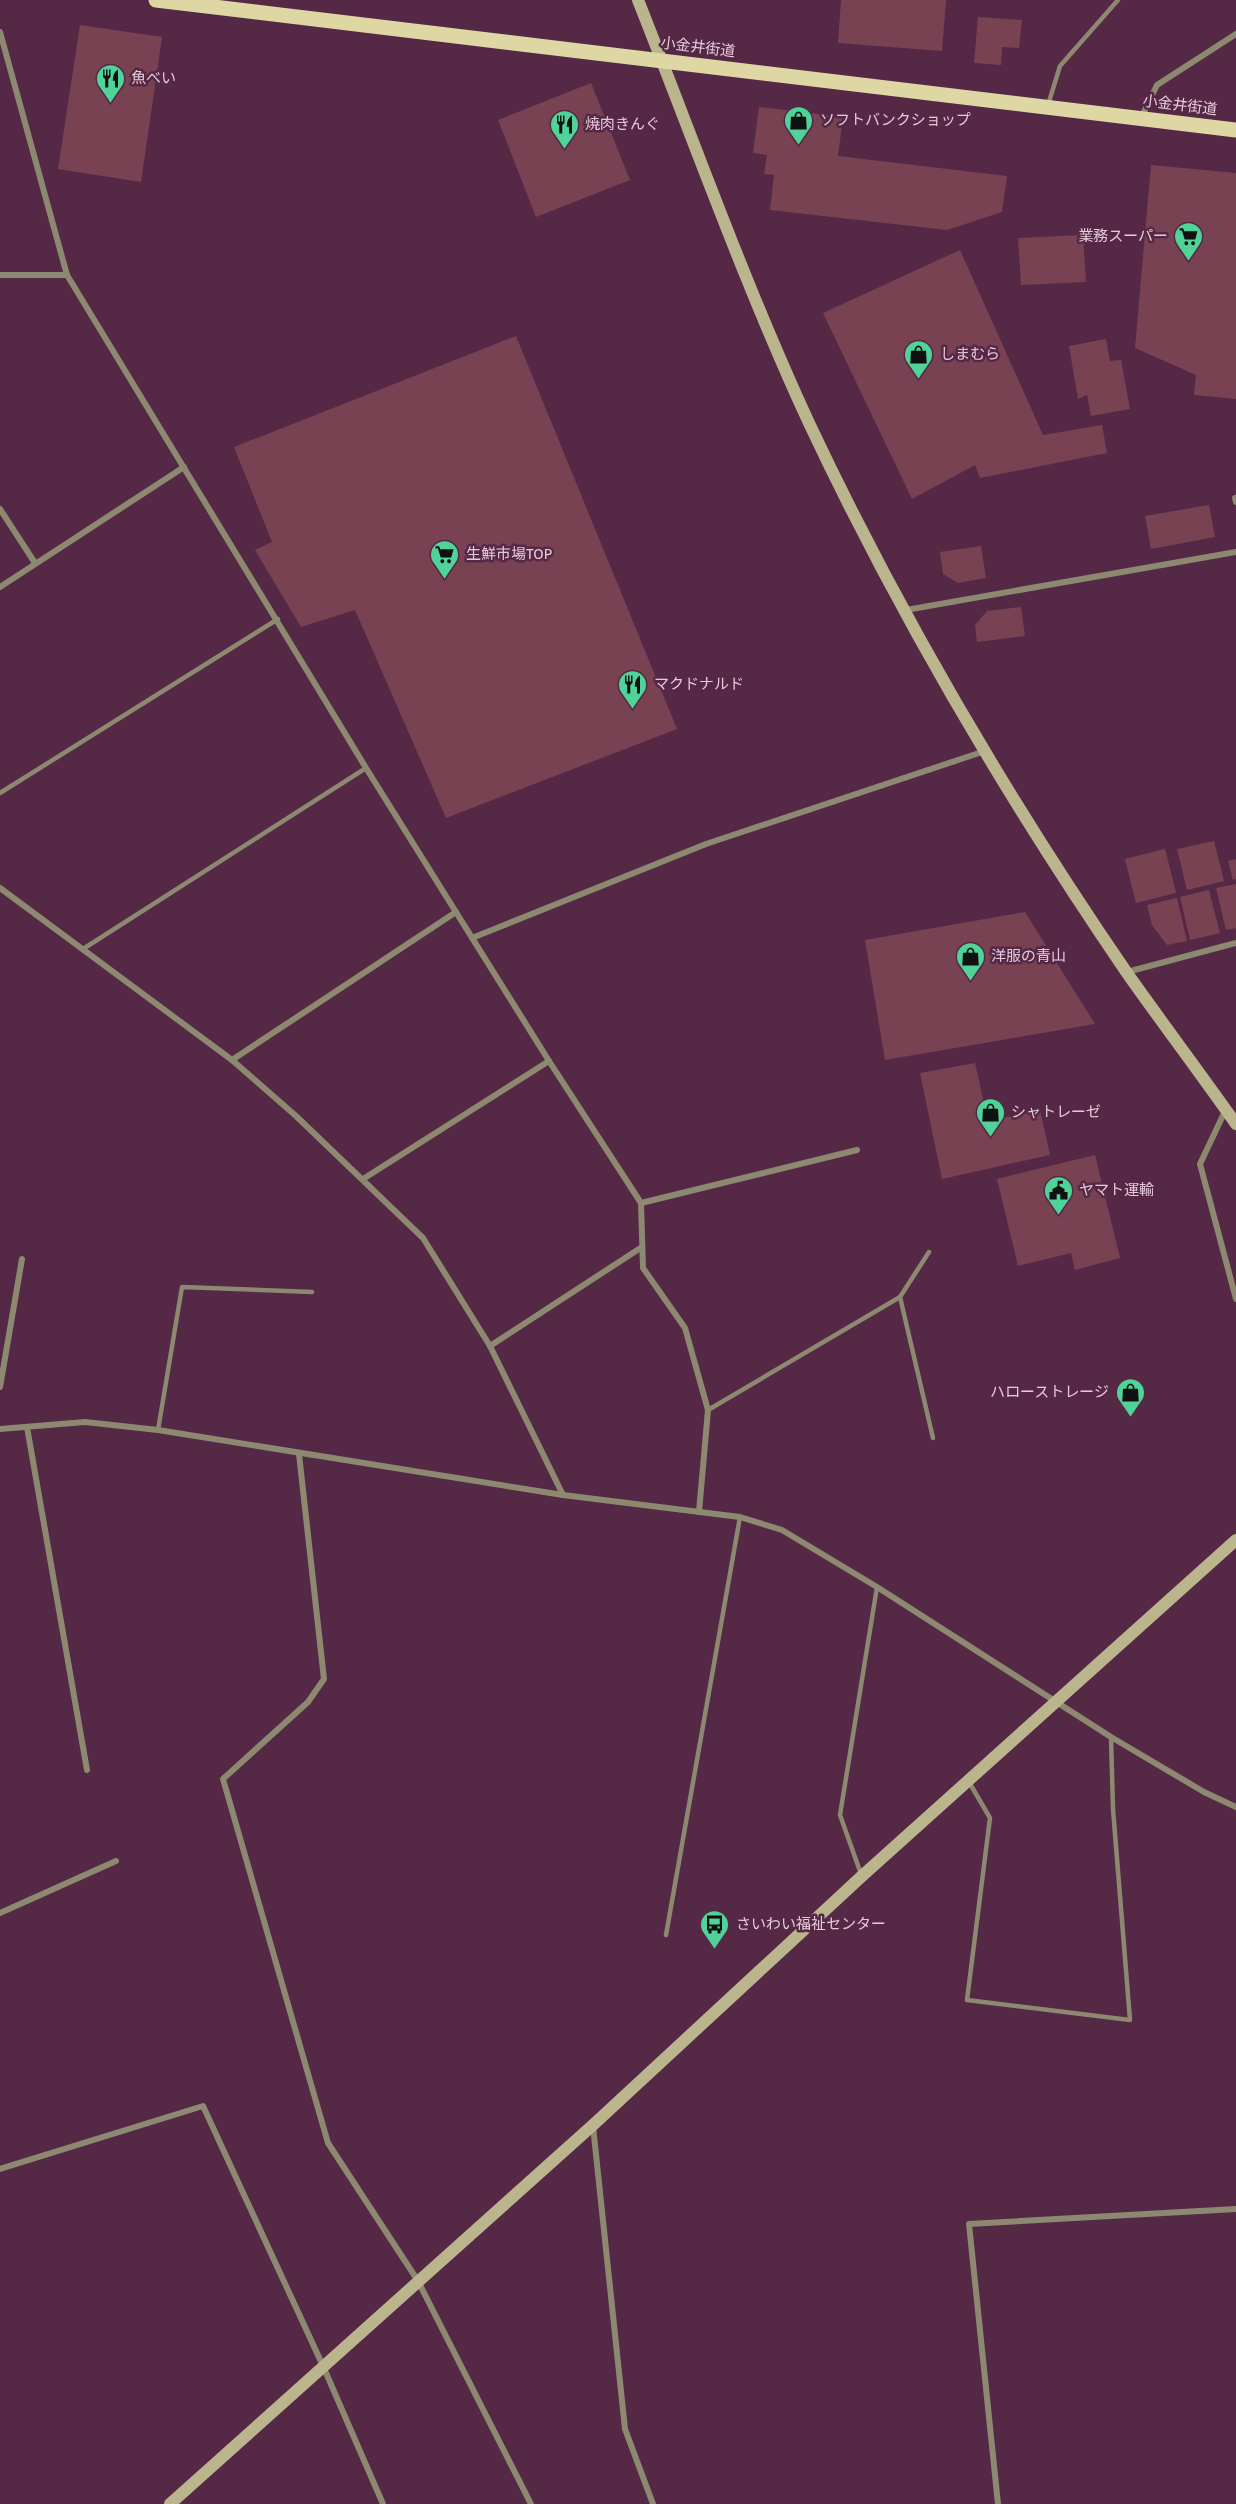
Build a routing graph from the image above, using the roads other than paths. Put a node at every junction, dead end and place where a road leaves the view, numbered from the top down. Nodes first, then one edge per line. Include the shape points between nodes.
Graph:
1 (156, 0) edge
2 (638, 0) edge
3 (1118, 0) edge
4 (0, 32) edge
5 (1236, 34) edge
6 (663, 61) junction
7 (1047, 107) junction
8 (1141, 119) junction
9 (1236, 130) edge
10 (0, 275) edge
11 (68, 275) junction
12 (184, 467) junction
13 (0, 509) edge
14 (1236, 552) edge
15 (35, 563) junction
16 (0, 587) edge
17 (906, 610) junction
18 (278, 619) junction
19 (985, 752) junction
20 (366, 768) junction
21 (0, 793) edge
22 (0, 888) edge
23 (456, 912) junction
24 (472, 938) junction
25 (1236, 943) edge
26 (83, 949) junction
27 (1127, 972) junction
28 (232, 1060) junction
29 (549, 1061) junction
30 (1226, 1109) junction
31 (1236, 1124) edge
32 (857, 1150) dead end
33 (363, 1179) junction
34 (641, 1203) junction
35 (642, 1247) junction
36 (929, 1252) dead end
37 (22, 1259) dead end
38 (312, 1292) dead end
39 (900, 1296) junction
40 (1236, 1299) edge
41 (490, 1346) junction
42 (0, 1387) edge
43 (708, 1410) junction
44 (27, 1427) junction
45 (0, 1429) edge
46 (158, 1430) junction
47 (933, 1438) dead end
48 (299, 1454) junction
49 (563, 1495) junction
50 (699, 1512) junction
51 (740, 1517) junction
52 (1236, 1540) edge
53 (877, 1587) junction
54 (1056, 1700) junction
55 (1111, 1737) junction
56 (87, 1770) dead end
57 (968, 1780) junction
58 (1236, 1807) edge
59 (116, 1861) dead end
60 (862, 1876) junction
61 (0, 1913) edge
62 (666, 1935) dead end
63 (593, 2125) junction
64 (0, 2169) edge
65 (1236, 2209) edge
66 (418, 2281) junction
67 (323, 2366) junction
68 (170, 2504) edge
69 (383, 2504) edge
70 (531, 2504) edge
71 (653, 2504) edge
72 (999, 2504) edge

1 - 6 main road, 小金井街道
2 - 6 street
3 - 7 lane via 1060,66
4 - 11 street
5 - 8 street via 1157,85
6 - 7 main road, 小金井街道
6 - 17 street via 754,296 809,423
7 - 8 main road, 小金井街道
8 - 9 main road, 小金井街道
10 - 11 street
11 - 12 street
12 - 15 street
12 - 18 street
13 - 15 street
14 - 17 street
15 - 16 street
17 - 19 street
18 - 20 street
18 - 21 lane
19 - 24 street via 706,844
19 - 27 street
20 - 23 street
20 - 26 lane
22 - 26 street
23 - 24 street
23 - 28 street
24 - 29 street
25 - 27 street
26 - 28 street
27 - 30 street
28 - 33 street
29 - 33 street
29 - 34 street
30 - 31 street
30 - 40 street via 1200,1164
32 - 34 street
33 - 41 street via 423,1238
34 - 35 street
35 - 41 street
35 - 43 street via 643,1268 684,1328
36 - 39 lane
37 - 42 street
38 - 46 lane via 182,1287
39 - 43 lane
39 - 47 lane
41 - 49 street
43 - 50 street
44 - 45 street
44 - 46 street via 85,1422
44 - 56 street
46 - 48 street
48 - 49 street
48 - 66 street via 324,1679 308,1702 223,1779 328,2143
49 - 50 street
50 - 51 street
51 - 53 street via 782,1530
51 - 62 lane
52 - 54 street
53 - 54 street
53 - 60 lane via 840,1815
54 - 55 street
54 - 57 street
55 - 57 lane via 1130,2020 967,2000 990,1818
55 - 58 street
57 - 60 street
59 - 61 street
60 - 63 street
63 - 66 street
63 - 71 street via 625,2429
64 - 67 street via 203,2106
65 - 72 street via 969,2224
66 - 67 street
66 - 70 street
67 - 68 street
67 - 69 street

